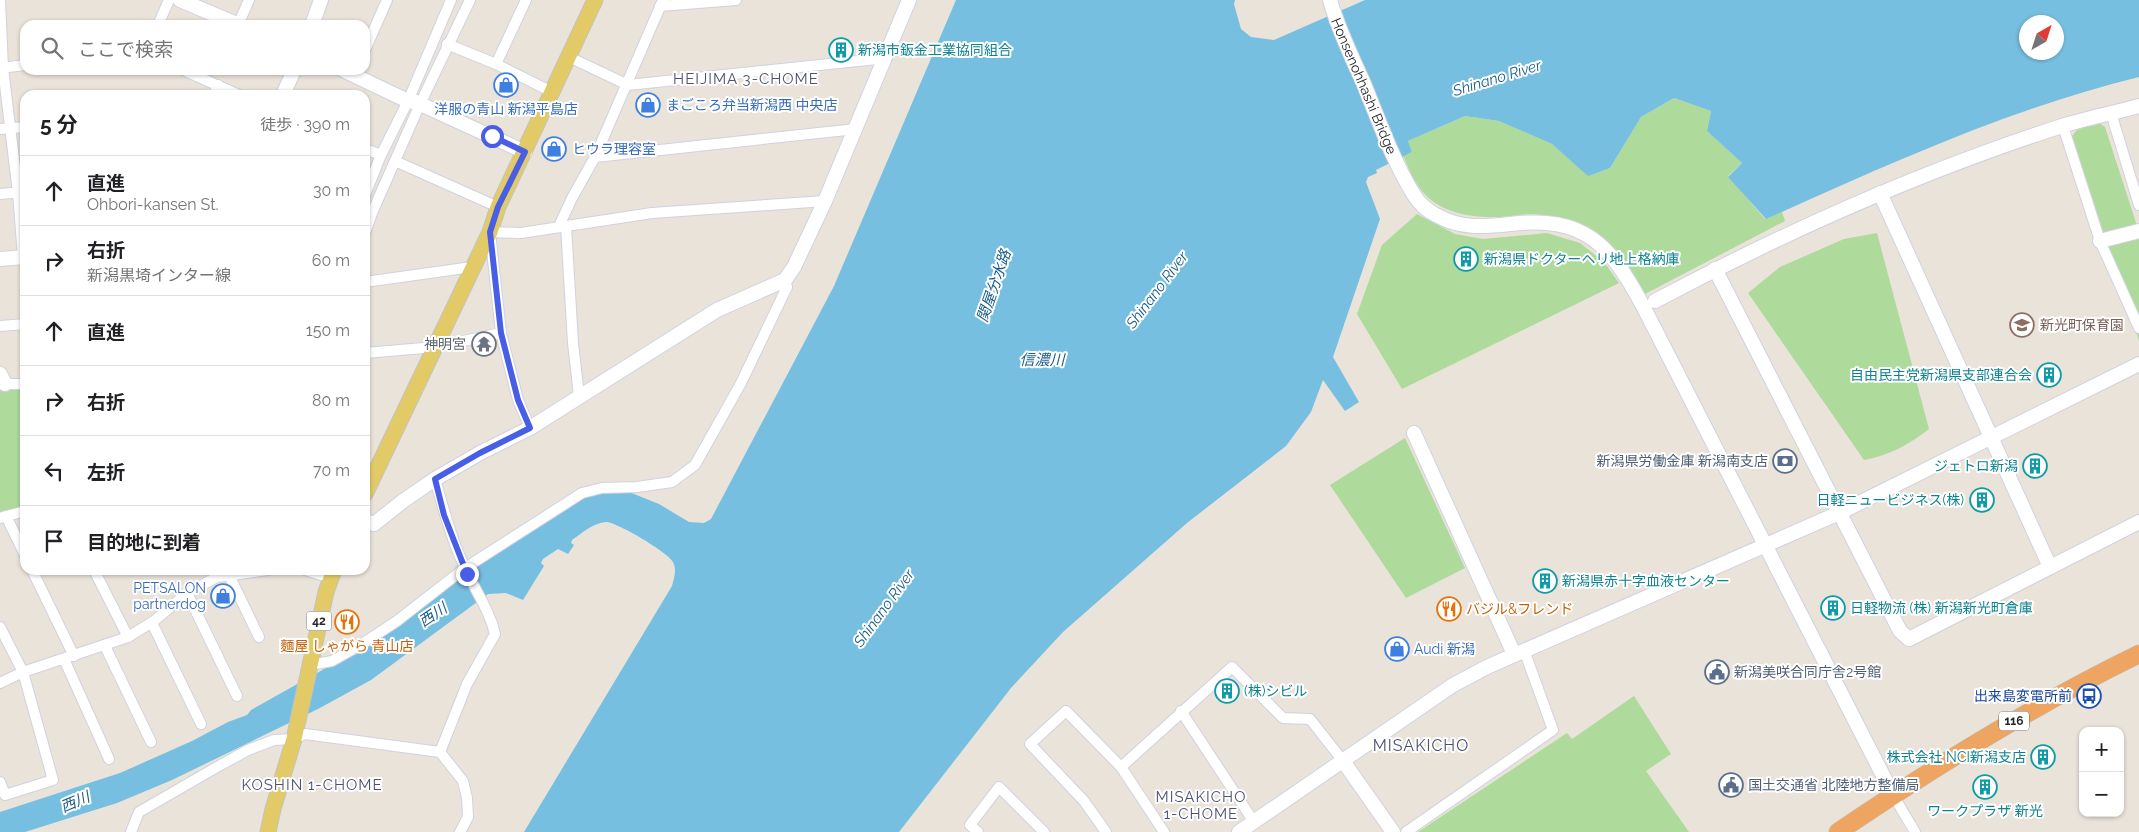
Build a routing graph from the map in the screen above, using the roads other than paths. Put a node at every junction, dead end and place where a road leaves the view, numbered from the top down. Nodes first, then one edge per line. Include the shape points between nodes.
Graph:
1 (0, 0) edge
2 (169, 0) edge
3 (180, 0) edge
4 (250, 0) edge
5 (321, 0) edge
6 (387, 0) edge
7 (451, 0) edge
8 (470, 0) edge
9 (526, 0) edge
10 (595, 0) edge
11 (736, 0) edge
12 (910, 0) edge
13 (661, 3) edge
14 (1331, 4) edge
15 (160, 20) edge
16 (226, 20) edge
17 (240, 20) edge
18 (314, 20) edge
19 (370, 39) edge
20 (447, 44) junction
21 (569, 57) junction
22 (887, 58) junction
23 (496, 64) junction
24 (20, 66) edge
25 (2, 68) edge
26 (195, 75) edge
27 (292, 75) edge
28 (357, 75) edge
29 (218, 85) junction
30 (628, 85) junction
31 (216, 90) edge
32 (228, 90) edge
33 (285, 90) edge
34 (552, 92) junction
35 (414, 102) junction
36 (2139, 106) edge
37 (2111, 113) junction
38 (2063, 126) junction
39 (20, 128) edge
40 (5, 129) edge
41 (856, 129) junction
42 (370, 151) edge
43 (525, 152) junction
44 (381, 155) junction
45 (595, 157) junction
46 (395, 161) junction
47 (370, 182) edge
48 (20, 185) edge
49 (20, 192) edge
50 (0, 194) edge
51 (1880, 194) junction
52 (825, 202) junction
53 (2139, 205) edge
54 (498, 207) junction
55 (370, 221) edge
56 (562, 226) junction
57 (2139, 231) edge
58 (490, 232) junction
59 (2100, 241) junction
60 (20, 257) edge
61 (0, 259) edge
62 (472, 267) junction
63 (1715, 269) junction
64 (785, 280) junction
65 (370, 281) edge
66 (1655, 301) dead end
67 (20, 324) edge
68 (0, 326) edge
69 (2139, 328) edge
70 (501, 333) junction
71 (434, 347) junction
72 (370, 353) edge
73 (2139, 364) edge
74 (2, 381) edge
75 (20, 383) edge
76 (579, 396) junction
77 (530, 428) junction
78 (1414, 433) dead end
79 (1991, 438) junction
80 (435, 479) junction
81 (370, 483) edge
82 (20, 512) edge
83 (1839, 513) junction
84 (3, 517) edge
85 (2139, 522) edge
86 (370, 523) edge
87 (1767, 545) junction
88 (20, 546) edge
89 (2050, 567) junction
90 (466, 570) junction
91 (34, 575) edge
92 (97, 575) edge
93 (236, 575) edge
94 (333, 575) edge
95 (229, 576) junction
96 (187, 593) junction
97 (152, 623) junction
98 (0, 627) edge
99 (128, 637) junction
100 (259, 637) dead end
101 (3, 639) edge
102 (105, 646) junction
103 (1519, 652) junction
104 (2139, 654) edge
105 (69, 657) junction
106 (309, 669) junction
107 (23, 672) junction
108 (0, 683) edge
109 (237, 696) dead end
110 (1181, 711) junction
111 (201, 724) dead end
112 (294, 736) junction
113 (151, 742) dead end
114 (440, 752) junction
115 (109, 759) dead end
116 (1343, 761) junction
117 (1121, 766) junction
118 (0, 782) edge
119 (1893, 795) junction
120 (1254, 822) junction
121 (131, 832) edge
122 (268, 832) edge
123 (460, 832) edge
124 (978, 832) edge
125 (1044, 832) edge
126 (1106, 832) edge
127 (1164, 832) edge
128 (1239, 832) edge
129 (1393, 832) edge
130 (1406, 832) edge
131 (1838, 832) edge
132 (1915, 832) edge

1 - 25 street
2 - 15 street
3 - 16 street
4 - 17 street
5 - 18 street
6 - 19 street
7 - 35 street
8 - 20 street
9 - 23 street
10 - 21 main road
11 - 13 street
12 - 22 street
13 - 30 street
14 - 87 street, Honsenohhashi Bridge via 1397,164 1415,196 1435,215 1478,227 1552,222 1584,233 1610,254 1632,284
20 - 23 street
20 - 35 street
21 - 30 street
21 - 34 main road
22 - 30 street
22 - 41 street
23 - 34 street
24 - 25 street
25 - 40 street
26 - 29 street
27 - 33 street
28 - 35 street
29 - 31 street
29 - 32 street
30 - 45 street
34 - 43 main road
35 - 43 street
35 - 44 street
35 - 46 street
36 - 37 street
37 - 38 street
37 - 53 street
38 - 51 street
38 - 59 street
39 - 40 street
40 - 48 street
41 - 45 street
41 - 52 street
42 - 44 street
43 - 54 main road
44 - 47 street
45 - 56 street via 572,198
46 - 54 street
46 - 55 street
49 - 50 street
51 - 63 street
51 - 79 street
52 - 56 street via 652,213
52 - 64 street
54 - 58 main road
56 - 58 street via 521,232
56 - 76 street
57 - 59 street
58 - 62 main road
58 - 70 street
59 - 69 street
60 - 61 street
62 - 65 street
62 - 71 main road
63 - 66 street
63 - 83 street
64 - 76 street via 717,310
64 - 90 street via 787,287 741,382 695,465 672,482 602,488 582,493
67 - 68 street
70 - 71 street
70 - 77 street via 518,400
71 - 72 street
71 - 81 main road
73 - 79 street
74 - 75 street
76 - 77 street
77 - 80 street
78 - 103 street
79 - 83 street
79 - 89 street
80 - 86 street via 374,524
80 - 90 street via 444,515
82 - 84 street
83 - 87 street
83 - 89 street via 1900,631 1909,639
84 - 88 street
85 - 89 street
87 - 103 street
87 - 119 street, Honsenohhashi Bridge
90 - 106 street via 362,644 332,661
90 - 114 street via 486,606 495,634 467,684
91 - 105 street
92 - 99 street
93 - 95 street
94 - 106 main road, 42
95 - 96 street via 217,577
95 - 100 street
96 - 97 street
96 - 109 street
97 - 99 street
97 - 111 street
98 - 101 street
99 - 102 street
101 - 107 street
102 - 105 street
102 - 113 street
103 - 116 street via 1453,685
103 - 130 street via 1553,730
104 - 119 highway, 116 via 2056,697
105 - 107 street
105 - 115 street
106 - 112 main road, 42
107 - 108 street
107 - 118 street via 53,780 5,795
110 - 116 street via 1232,666 1283,718 1310,719
110 - 117 street
110 - 120 street
112 - 114 street via 322,735
112 - 121 street via 248,750 138,812
112 - 122 main road, 42
114 - 123 street via 462,781 467,798 468,817
116 - 120 street
116 - 129 street
117 - 126 street via 1066,711 1030,744 1084,801
117 - 127 street
119 - 131 highway, 116
119 - 132 street
120 - 128 street
124 - 125 street via 970,825 999,787

